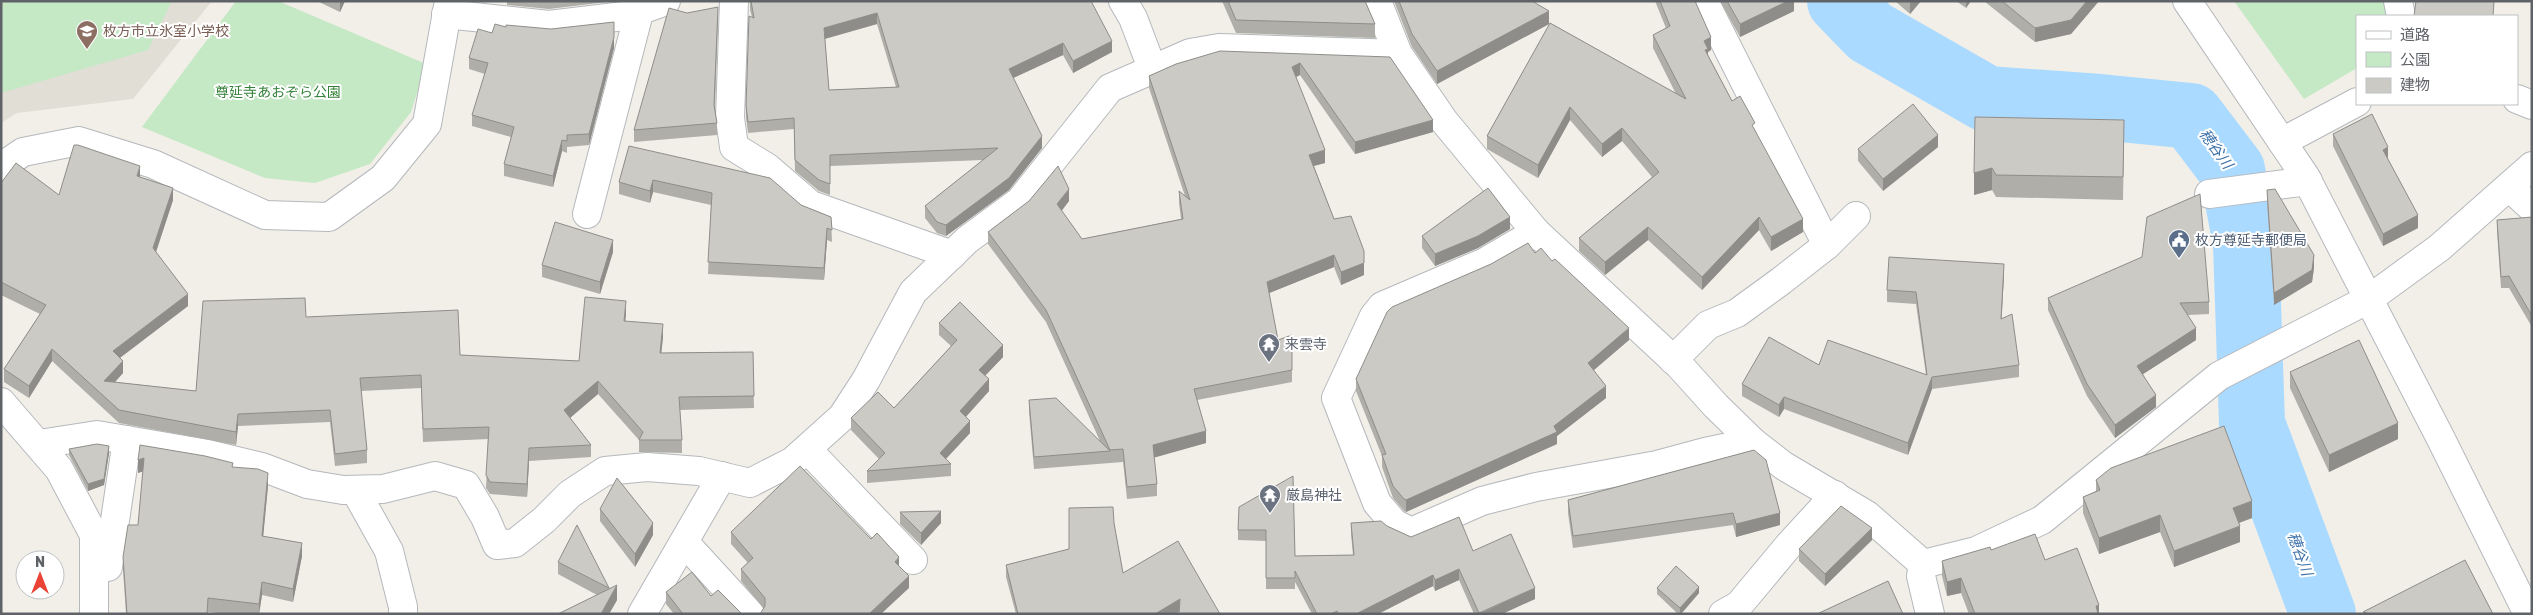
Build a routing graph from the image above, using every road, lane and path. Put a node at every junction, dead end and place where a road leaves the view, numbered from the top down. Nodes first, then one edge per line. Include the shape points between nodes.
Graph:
1 (734, 1) edge
2 (1123, 1) edge
3 (1377, 1) edge
4 (1704, 1) edge
5 (2187, 1) edge
6 (2398, 1) edge
7 (650, 4) edge
8 (447, 8) edge
9 (2401, 15) edge
10 (1398, 54) junction
11 (1152, 68) junction
12 (2518, 99) edge
13 (2356, 103) edge
14 (2532, 104) edge
15 (2282, 142) junction
16 (2532, 166) edge
17 (1, 167) edge
18 (2308, 181) junction
19 (2510, 187) junction
20 (2209, 194) dead end
21 (2532, 208) edge
22 (587, 214) dead end
23 (1856, 216) dead end
24 (1536, 232) junction
25 (1827, 244) junction
26 (952, 255) junction
27 (2369, 299) junction
28 (1673, 360) junction
29 (1, 402) edge
30 (127, 440) junction
31 (1754, 442) junction
32 (38, 444) junction
33 (807, 449) junction
34 (722, 476) junction
35 (355, 490) junction
36 (1835, 495) junction
37 (684, 542) junction
38 (913, 560) dead end
39 (1923, 564) junction
40 (94, 603) edge
41 (403, 614) edge
42 (642, 614) edge
43 (750, 614) edge
44 (1723, 614) edge
45 (1930, 614) edge
46 (2528, 614) edge

1 - 26 street via 730,118 734,147 768,168 811,205
2 - 11 street
3 - 10 street
4 - 25 street
5 - 15 street
6 - 9 street
7 - 8 street via 624,16 548,25
7 - 22 street
8 - 17 street via 427,124 383,178 329,217 265,215 153,164 79,141 22,152
10 - 11 street via 1219,48 1190,53
10 - 24 street via 1444,121
11 - 26 street via 1110,88 1020,201
12 - 14 street
13 - 15 street
15 - 18 street
16 - 19 street
18 - 20 street
18 - 27 street
19 - 21 street
19 - 27 street via 2439,248
23 - 25 street
24 - 28 street
24 - 31 street via 1485,262 1382,306 1374,316 1336,398 1377,503 1394,523 1411,532 1482,501
25 - 28 street via 1737,312 1708,325
26 - 33 street via 913,292 866,380 842,417
27 - 39 street via 2219,376 2042,520 1976,551
27 - 46 street
28 - 31 street
29 - 32 street
30 - 32 street via 97,435
30 - 35 street via 262,467 307,484
30 - 40 street via 106,582
31 - 36 street via 1784,466
32 - 40 street via 59,469 94,536
33 - 34 street via 793,461 750,483
33 - 38 street
34 - 35 street via 647,467 605,471 570,494 515,543 497,544 466,485 435,476 383,489
34 - 37 street
35 - 41 street via 389,551
36 - 39 street via 1867,515
36 - 44 street via 1739,605
37 - 42 street
37 - 43 street
39 - 45 street via 1921,576

